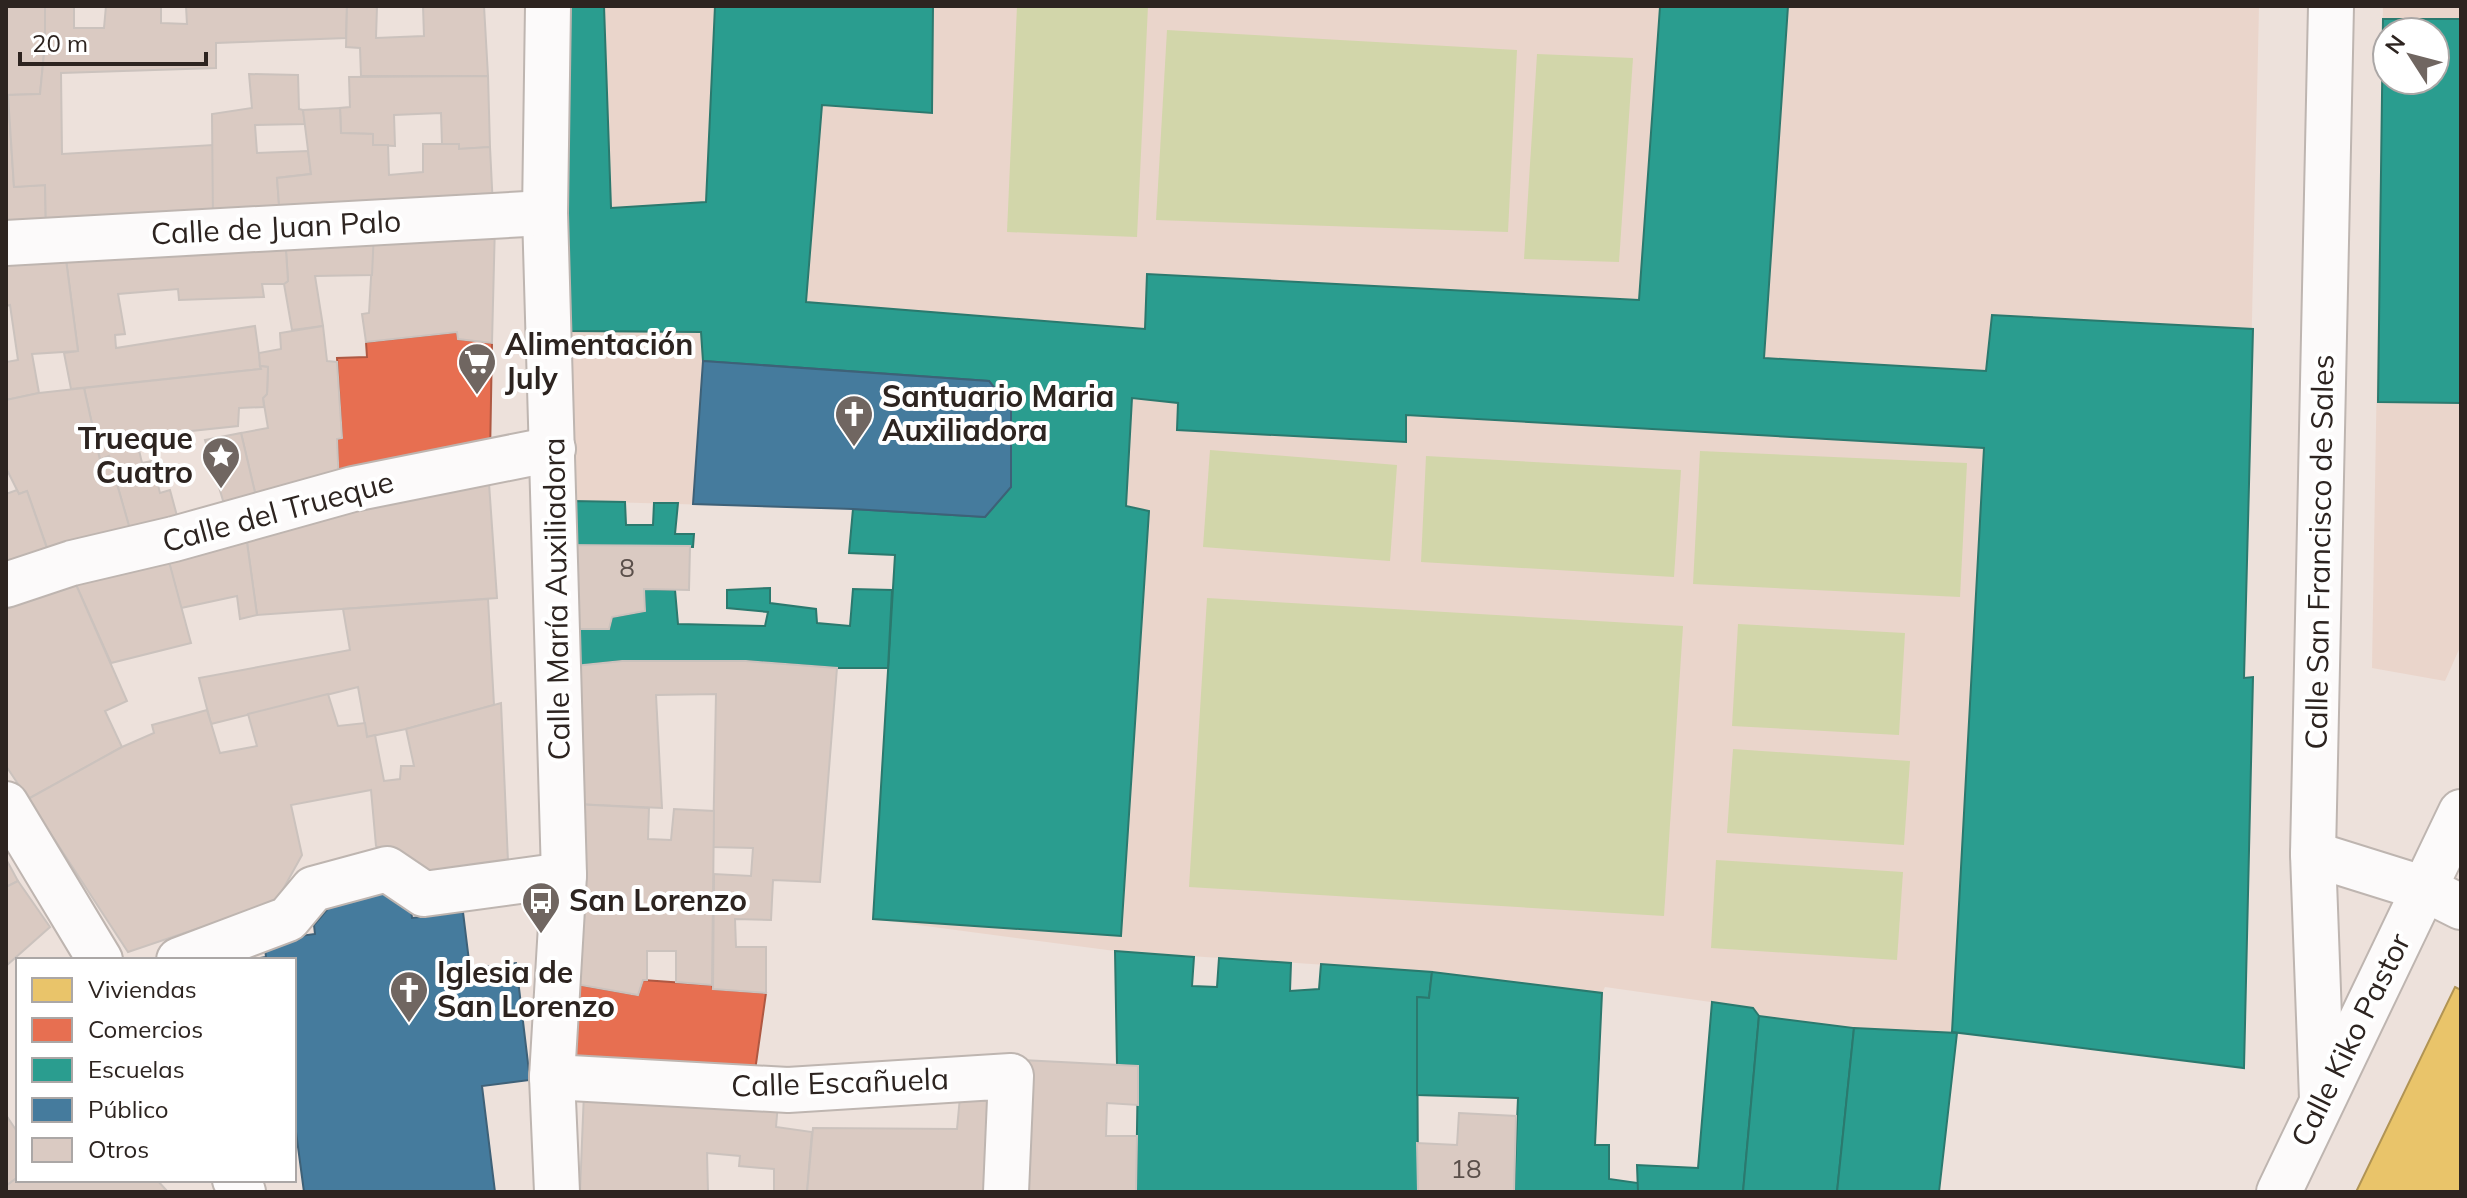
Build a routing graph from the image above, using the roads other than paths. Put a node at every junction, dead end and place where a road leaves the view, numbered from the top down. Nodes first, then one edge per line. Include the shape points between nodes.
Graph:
1 (548, 6) edge
2 (2331, 6) edge
3 (545, 213) junction
4 (6, 243) edge
5 (553, 449) junction
6 (6, 585) edge
7 (6, 804) edge
8 (2461, 812) edge
9 (2313, 854) junction
10 (564, 875) junction
11 (2443, 898) edge
12 (99, 958) edge
13 (184, 958) edge
14 (552, 1077) junction
15 (2322, 1099) junction
16 (557, 1192) edge
17 (1006, 1192) edge
18 (2279, 1192) edge

1 - 3 street, Calle María Auxiliadora
2 - 9 street, Calle San Francisco de Sales
3 - 4 street, Calle de Juan Palo
3 - 5 street, Calle María Auxiliadora
5 - 6 street, Calle del Trueque via 353,489
5 - 10 street, Calle María Auxiliadora
7 - 12 street
8 - 11 street, Calle Kiko Pastor
9 - 11 street
9 - 15 street, Calle San Francisco de Sales
10 - 13 street via 424,894 387,869 313,889 288,919
10 - 14 street, Calle María Auxiliadora
11 - 15 street, Calle Kiko Pastor
14 - 16 street, Calle María Auxiliadora
14 - 17 street, Calle Escañuela via 788,1090 1011,1076
15 - 18 street, Calle Kiko Pastor

